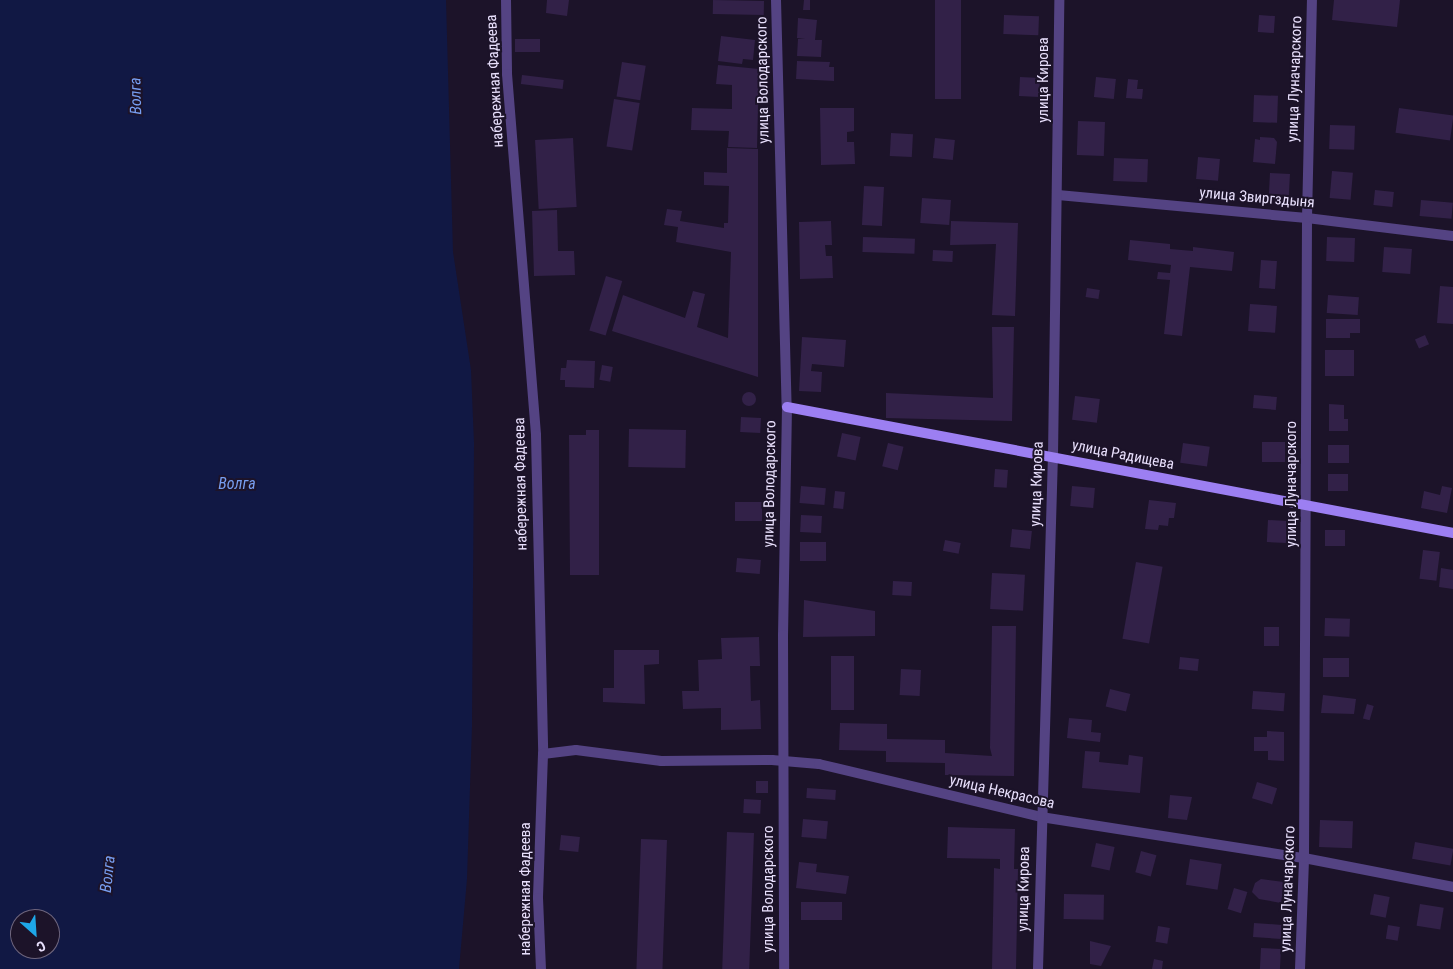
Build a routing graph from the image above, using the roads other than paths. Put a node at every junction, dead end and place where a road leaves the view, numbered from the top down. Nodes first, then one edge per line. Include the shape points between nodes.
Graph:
1 (506, 0) edge
2 (776, 0) edge
3 (1059, 0) edge
4 (1312, 0) edge
5 (1058, 195) junction
6 (1307, 218) junction
7 (1453, 236) edge
8 (787, 407) junction
9 (1053, 456) junction
10 (1307, 508) junction
11 (1453, 532) edge
12 (543, 754) junction
13 (784, 761) junction
14 (1041, 818) junction
15 (1304, 858) junction
16 (1453, 887) edge
17 (540, 969) edge
18 (784, 969) edge
19 (1038, 969) edge
20 (1300, 969) edge

1 - 12 street, набережная Фадеева via 507,74 536,436
2 - 8 street, улица Володарского
3 - 5 street, улица Кирова
4 - 6 street, улица Луначарского
5 - 6 street, улица Звиргздыня
5 - 9 street, улица Кирова
6 - 7 street, улица Звиргздыня
6 - 10 street, улица Луначарского
8 - 9 main road, улица Радищева
8 - 13 street, улица Володарского
9 - 10 main road, улица Радищева
9 - 14 street, улица Кирова
10 - 11 main road, улица Радищева
10 - 15 street, улица Луначарского
12 - 13 street, улица Некрасова via 576,750 661,761
12 - 17 street, набережная Фадеева via 538,898
13 - 14 street, улица Некрасова via 820,764
13 - 18 street, улица Володарского
14 - 15 street, улица Некрасова
14 - 19 street, улица Кирова
15 - 16 street, улица Некрасова
15 - 20 street, улица Луначарского

